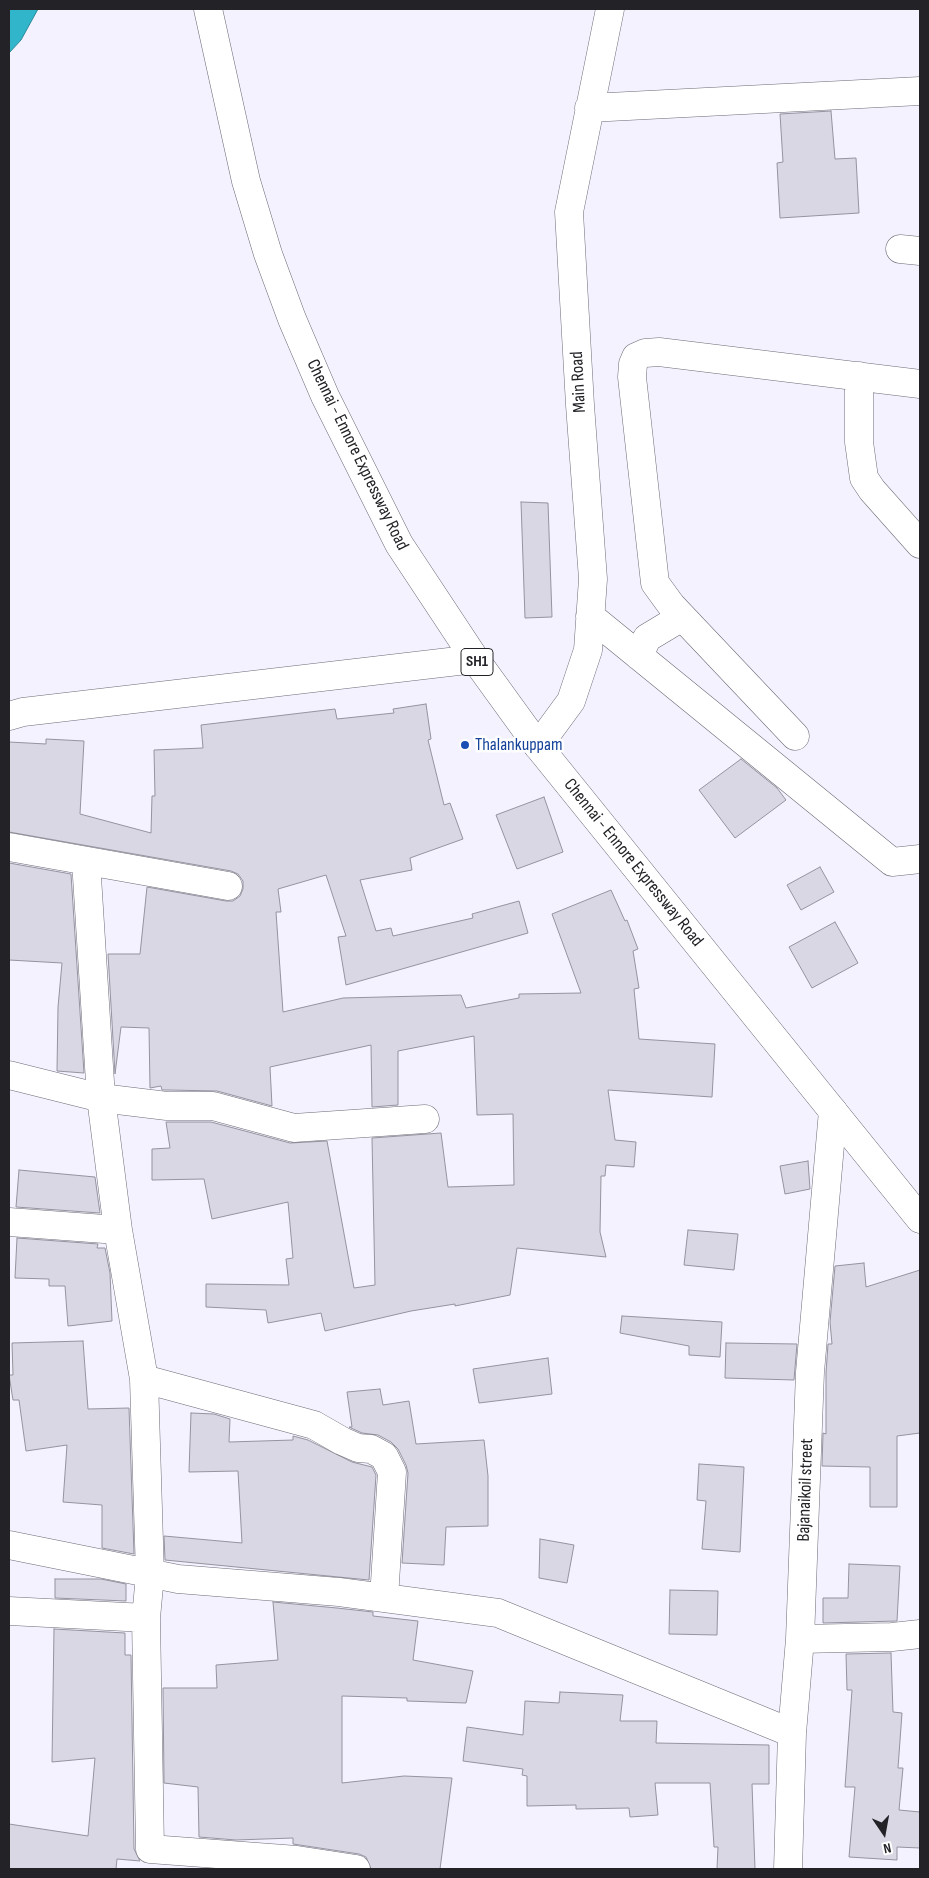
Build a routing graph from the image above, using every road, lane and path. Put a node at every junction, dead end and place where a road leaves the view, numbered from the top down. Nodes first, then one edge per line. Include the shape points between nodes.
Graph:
1 (208, 9) edge
2 (610, 9) edge
3 (920, 91) edge
4 (589, 108) junction
5 (858, 376) junction
6 (920, 384) edge
7 (920, 544) edge
8 (590, 616) junction
9 (682, 617) junction
10 (638, 656) junction
11 (475, 659) junction
12 (9, 716) edge
13 (795, 736) dead end
14 (538, 746) junction
15 (9, 847) edge
16 (920, 859) edge
17 (86, 861) junction
18 (228, 886) dead end
19 (9, 1075) edge
20 (101, 1098) junction
21 (833, 1111) junction
22 (425, 1119) dead end
23 (920, 1219) edge
24 (9, 1222) edge
25 (118, 1230) junction
26 (144, 1379) junction
27 (9, 1545) edge
28 (150, 1575) junction
29 (384, 1598) junction
30 (9, 1611) edge
31 (146, 1618) junction
32 (920, 1634) edge
33 (800, 1639) junction
34 (792, 1733) junction
35 (150, 1859) edge
36 (356, 1869) edge
37 (788, 1869) edge

1 - 11 street, Chennai - Ennore Expressway Road / SH1 via 246,180 292,319 355,458 399,544
2 - 4 street, Main Road
3 - 4 street
4 - 8 street, Main Road via 569,212 593,579
5 - 6 street
5 - 7 street via 860,456 864,478
5 - 9 street via 659,352 645,352 636,357 632,377 652,569 660,593
8 - 10 street
8 - 14 street, Main Road via 588,650 571,701
9 - 10 street via 647,638
9 - 13 street
10 - 16 street via 892,862
11 - 12 street
11 - 14 street, Chennai - Ennore Expressway Road / SH1
14 - 21 street, Chennai - Ennore Expressway Road / SH1
15 - 17 street
17 - 18 street
17 - 20 street
19 - 20 street
20 - 22 street via 167,1106 213,1106 294,1128
20 - 25 street
21 - 23 street, Chennai - Ennore Expressway Road / SH1
21 - 33 street, Bajanaikoil street via 810,1372
24 - 25 street
25 - 26 street
26 - 28 street
26 - 29 street via 314,1424 342,1441 384,1456 392,1472
27 - 28 street
28 - 29 street
28 - 31 street
29 - 34 street via 498,1613
30 - 31 street
31 - 35 street
32 - 33 street
33 - 34 street, Bajanaikoil street
34 - 37 street, Bajanaikoil street
35 - 36 street via 297,1860

